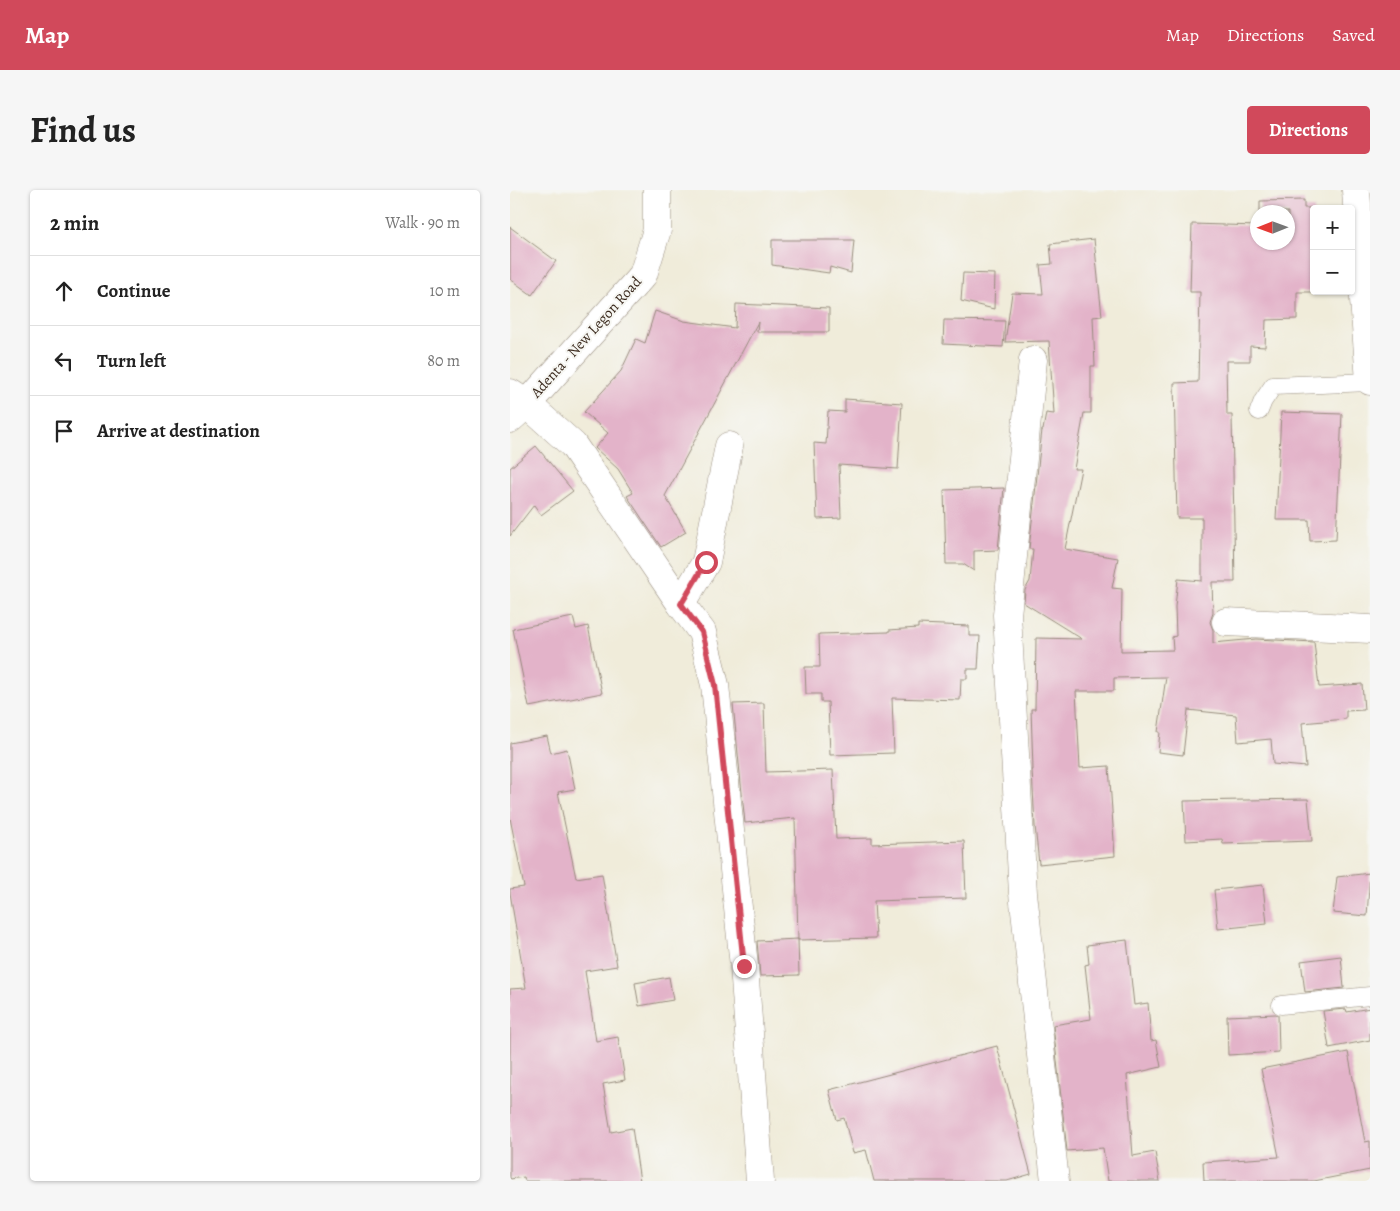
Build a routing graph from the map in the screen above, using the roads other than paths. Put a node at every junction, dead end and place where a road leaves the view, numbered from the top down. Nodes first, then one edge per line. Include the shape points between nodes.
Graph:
1 (657, 190) edge
2 (1356, 190) edge
3 (1033, 360) dead end
4 (1370, 382) edge
5 (516, 405) edge
6 (1259, 410) dead end
7 (729, 446) dead end
8 (681, 604) junction
9 (1226, 622) dead end
10 (1370, 629) edge
11 (1370, 996) edge
12 (1281, 1005) dead end
13 (760, 1181) edge
14 (1055, 1181) edge

1 - 5 street, Adenta - New Legon Road via 657,230 643,275
2 - 4 street
3 - 14 street via 1007,614 1023,893
4 - 6 lane via 1274,386
5 - 8 street via 573,445
7 - 8 street via 706,562
8 - 13 street via 702,632 715,685 744,966
9 - 10 street
11 - 12 lane

